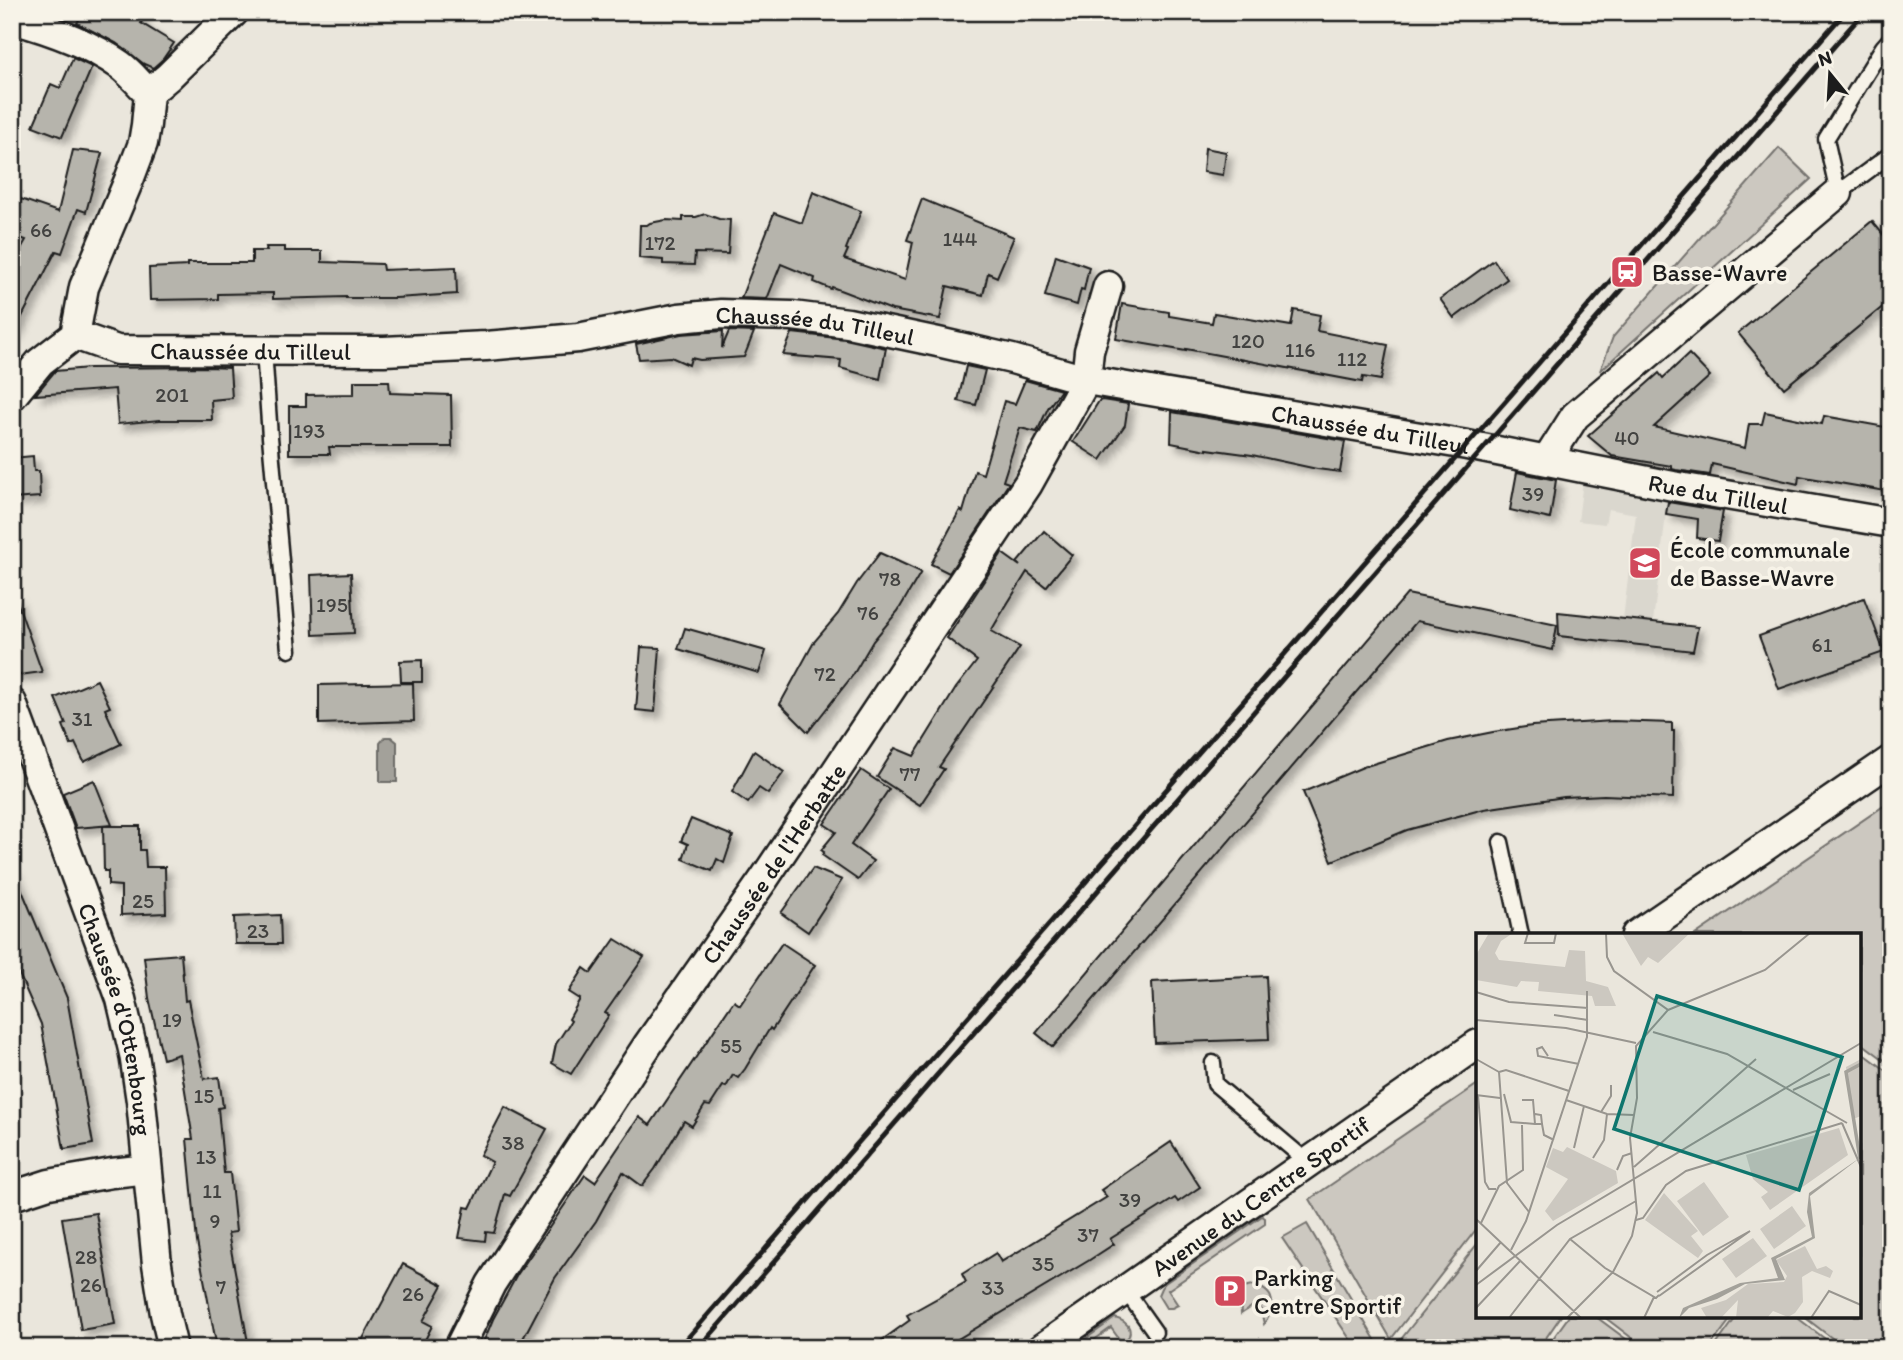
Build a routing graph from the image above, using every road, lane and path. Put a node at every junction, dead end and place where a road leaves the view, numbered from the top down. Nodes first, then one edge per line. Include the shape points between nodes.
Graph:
1 (234, 12) edge
2 (12, 19) edge
3 (1891, 38) edge
4 (149, 93) junction
5 (1891, 154) edge
6 (1838, 193) junction
7 (1108, 286) dead end
8 (75, 335) junction
9 (264, 350) junction
10 (1086, 380) junction
11 (12, 396) edge
12 (1547, 460) junction
13 (1891, 523) edge
14 (289, 650) dead end
15 (12, 703) edge
16 (1891, 760) edge
17 (1501, 842) dead end
18 (1521, 933) edge
19 (1639, 933) edge
20 (1476, 1045) edge
21 (1213, 1063) dead end
22 (1308, 1163) junction
23 (147, 1169) junction
24 (12, 1196) edge
25 (1126, 1290) junction
26 (1155, 1332) dead end
27 (173, 1348) edge
28 (459, 1348) edge
29 (1042, 1348) edge

1 - 4 street
2 - 4 street via 107,57
3 - 6 lane via 1826,139
4 - 8 street via 143,142 84,287
5 - 6 lane
6 - 12 street via 1575,416
7 - 10 street via 1089,351
8 - 9 street, Chaussée du Tilleul via 117,350
8 - 11 street via 40,362
9 - 10 street, Chaussée du Tilleul via 486,346 578,338 679,318 759,314 848,323
9 - 14 lane
10 - 12 street, Chaussée du Tilleul
10 - 28 street, Chaussée de l'Herbatte via 1028,484 491,1284
12 - 13 street, Rue du Tilleul
15 - 23 street, Chaussée d'Ottenbourg via 121,999 134,1054
16 - 19 street
17 - 18 lane
20 - 22 street, Avenue du Centre Sportif
21 - 22 lane via 1214,1084
22 - 25 street, Avenue du Centre Sportif
23 - 24 street via 49,1184
23 - 27 street, Chaussée d'Ottenbourg via 157,1264
25 - 26 lane
25 - 29 street, Avenue du Centre Sportif

